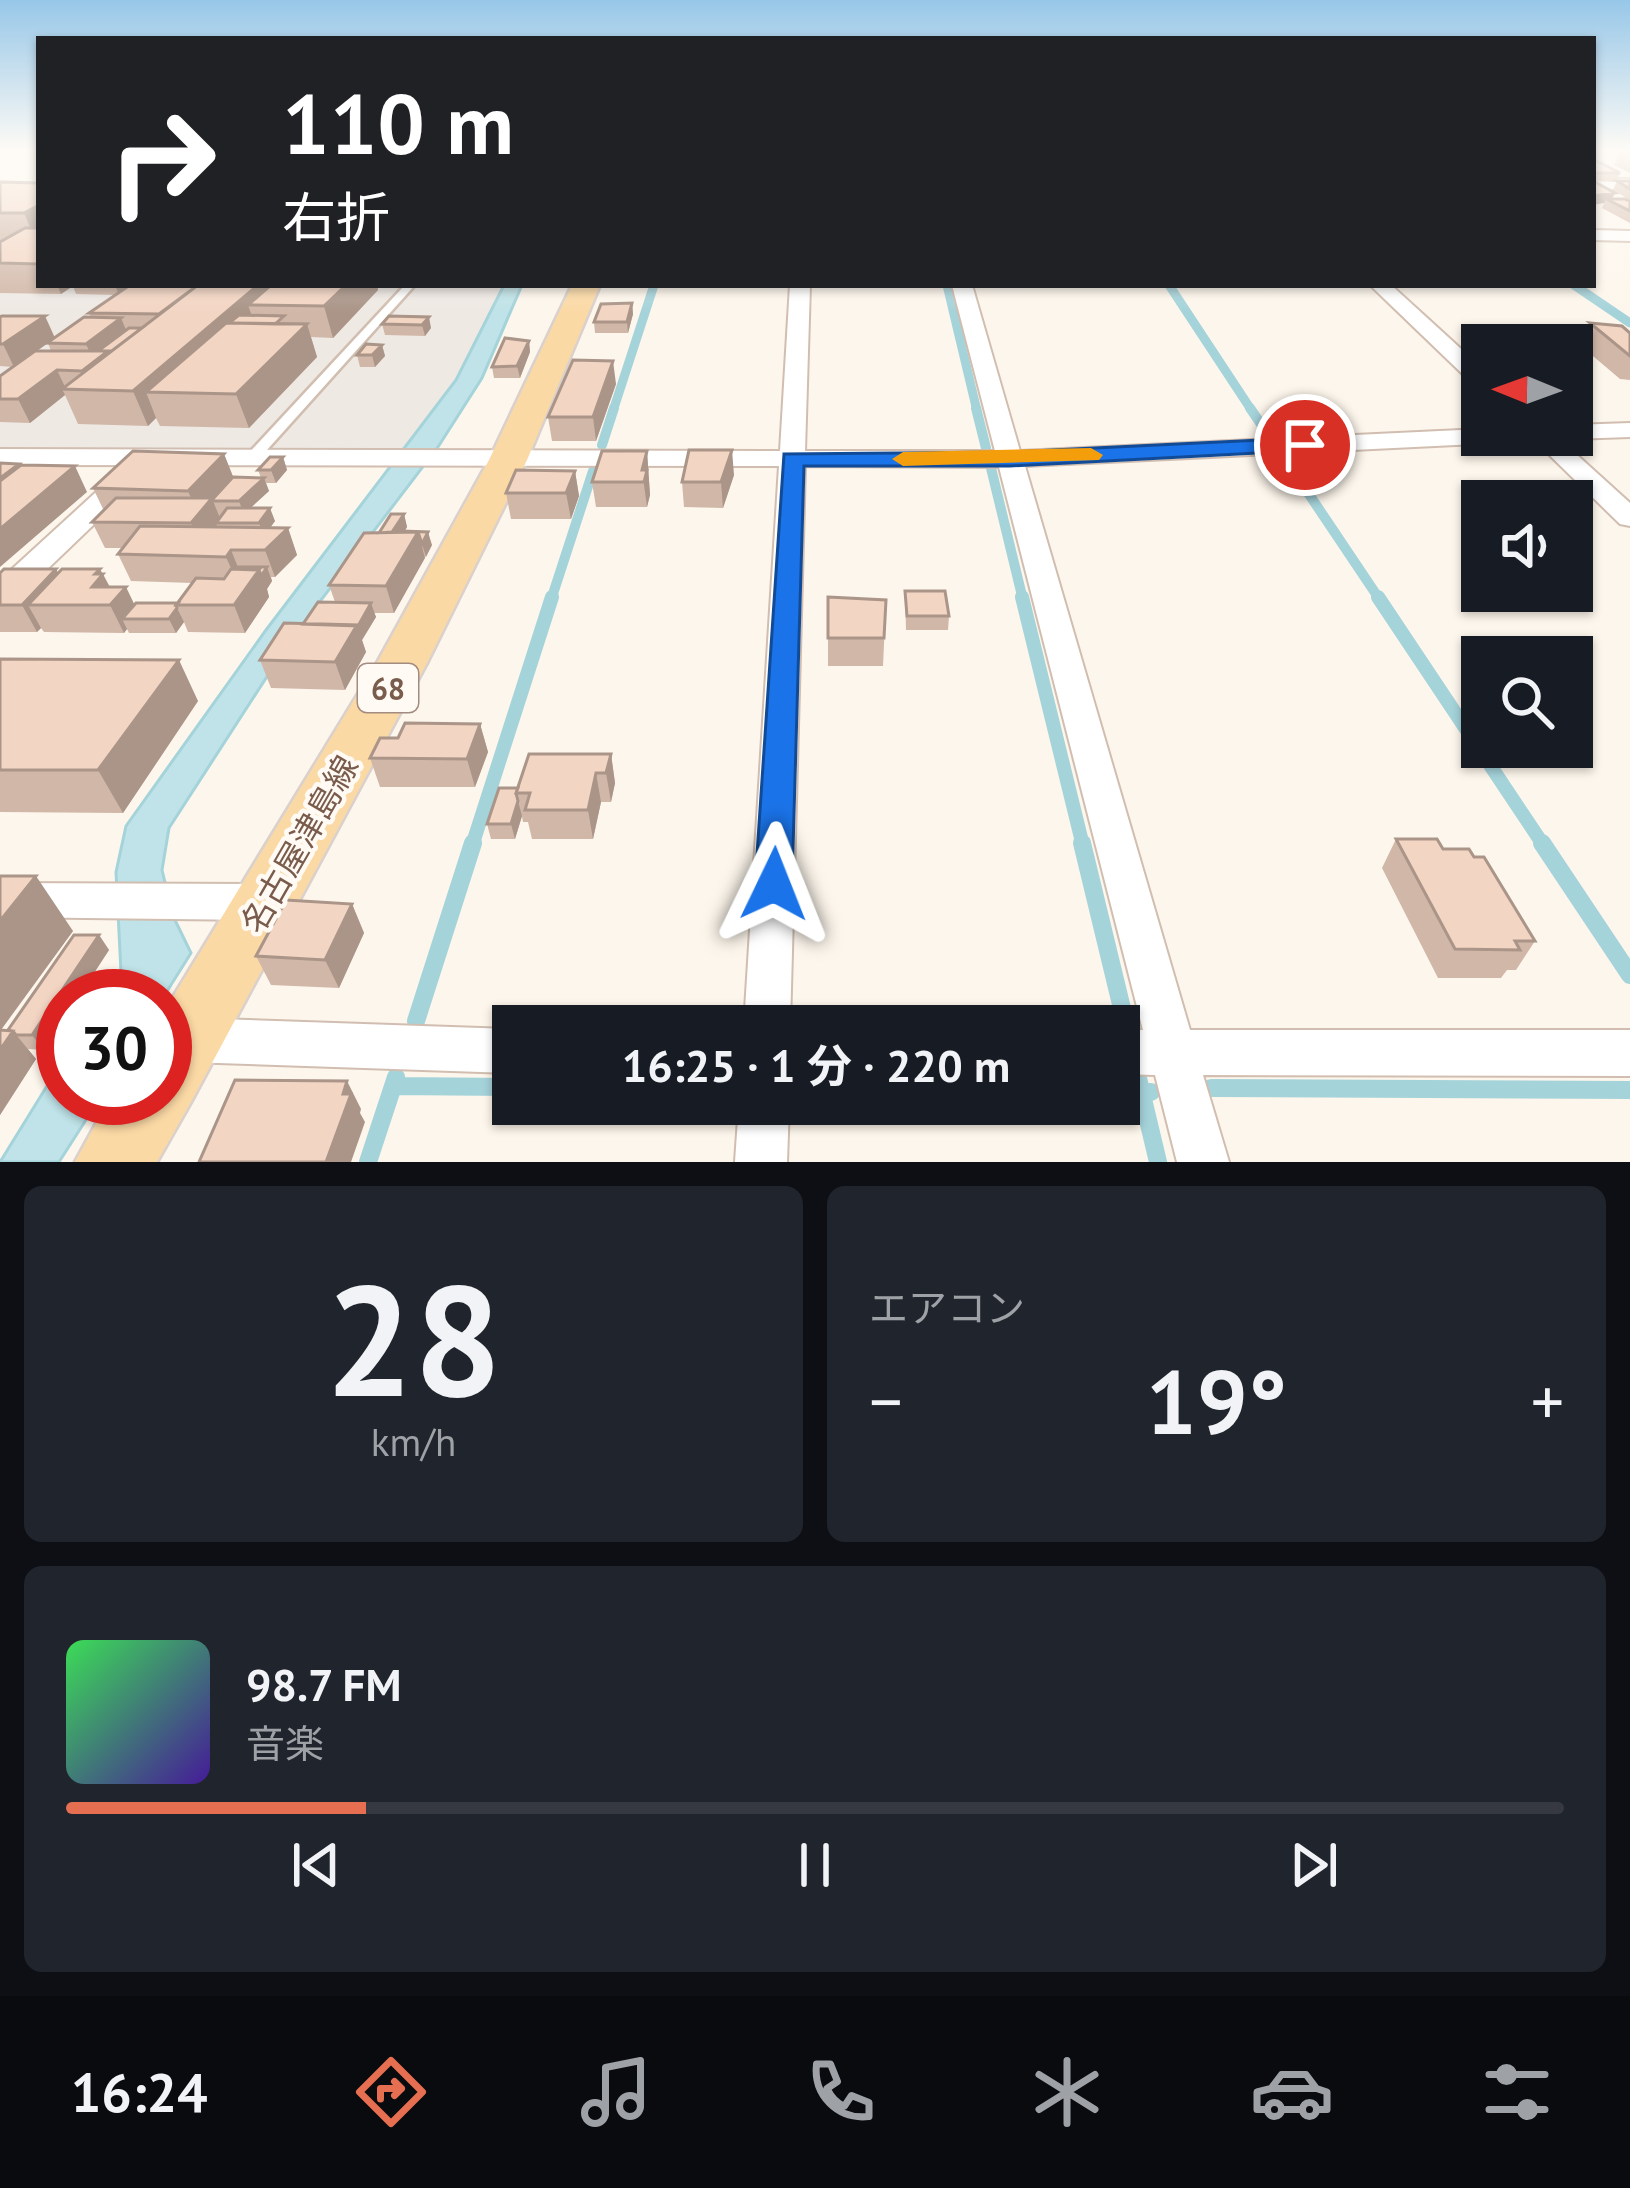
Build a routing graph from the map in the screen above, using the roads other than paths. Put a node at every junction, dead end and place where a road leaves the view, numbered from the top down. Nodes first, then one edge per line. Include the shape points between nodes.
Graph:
1 (1596, 236) edge
2 (1630, 236) edge
3 (407, 288) edge
4 (585, 288) edge
5 (800, 288) edge
6 (963, 288) edge
7 (1383, 288) edge
8 (1461, 360) edge
9 (1630, 430) edge
10 (1593, 432) edge
11 (1461, 438) edge
12 (1564, 456) edge
13 (0, 457) edge
14 (149, 458) junction
15 (252, 458) junction
16 (792, 459) junction
17 (1010, 459) junction
18 (508, 460) junction
19 (1630, 518) edge
20 (0, 597) edge
21 (0, 900) edge
22 (266, 902) junction
23 (768, 1005) edge
24 (192, 1030) edge
25 (492, 1052) edge
26 (1140, 1052) edge
27 (1172, 1052) junction
28 (1630, 1053) edge
29 (192, 1071) edge
30 (136, 1125) edge
31 (763, 1125) edge
32 (114, 1162) edge
33 (761, 1162) edge
34 (1202, 1162) edge

1 - 2 street
3 - 15 lane
4 - 18 main road, 名古屋津島線 / 68
5 - 16 street
6 - 17 street
7 - 8 street
9 - 10 street
11 - 17 street
12 - 19 street
13 - 14 street
14 - 15 street
14 - 20 street
15 - 18 street
16 - 17 street
16 - 18 street
16 - 23 street
17 - 27 street
18 - 22 main road, 名古屋津島線 / 68
21 - 22 street
22 - 24 main road, 名古屋津島線 / 68
25 - 29 street
26 - 27 street
27 - 28 street
27 - 34 street
30 - 32 main road, 名古屋津島線 / 68
31 - 33 street

